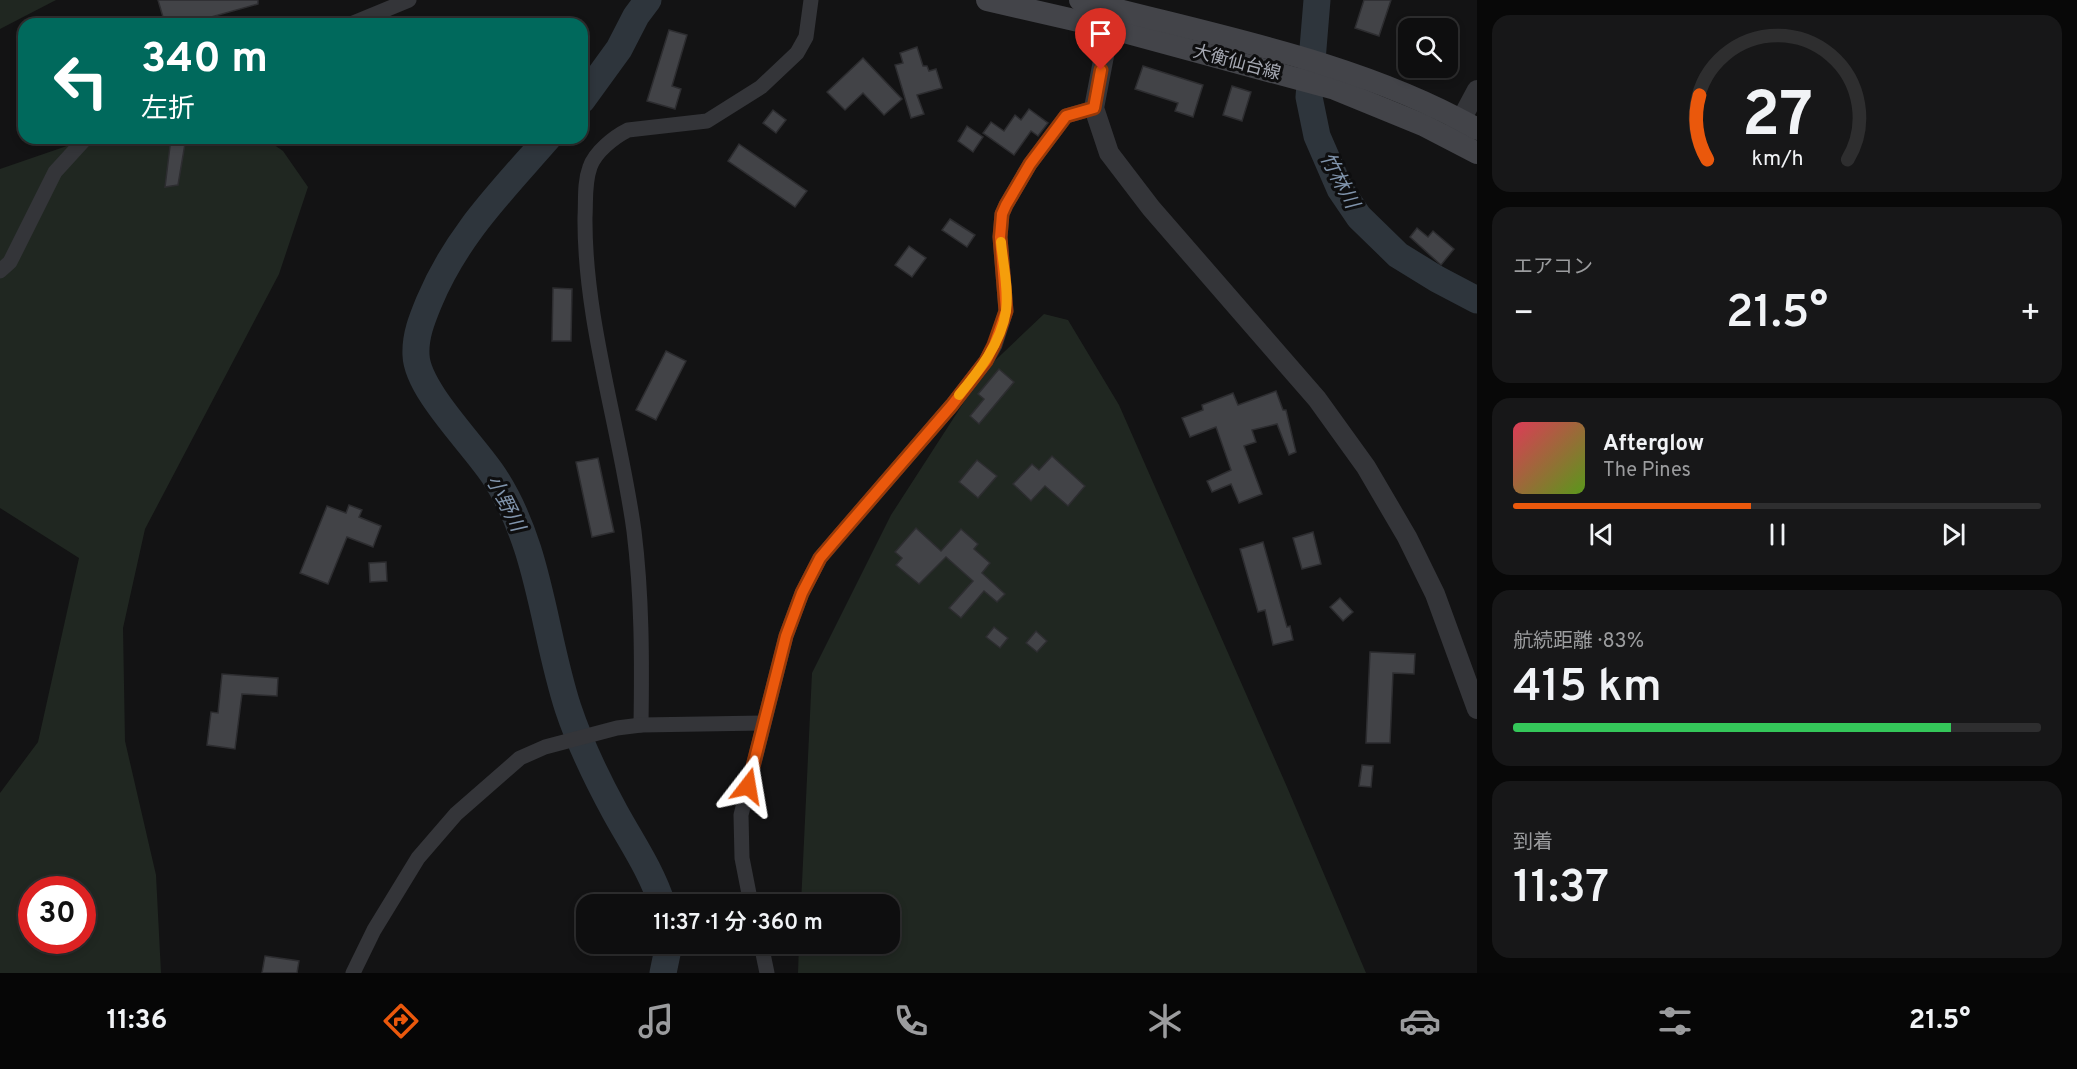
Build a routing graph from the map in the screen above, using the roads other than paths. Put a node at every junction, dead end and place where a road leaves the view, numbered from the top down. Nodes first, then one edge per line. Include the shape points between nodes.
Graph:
1 (409, 0) edge
2 (811, 0) edge
3 (987, 0) edge
4 (1080, 0) edge
5 (1113, 12) edge
6 (366, 18) edge
7 (1477, 90) edge
8 (1094, 108) junction
9 (1463, 129) edge
10 (81, 144) edge
11 (1477, 153) edge
12 (0, 271) edge
13 (1477, 709) edge
14 (763, 723) junction
15 (641, 725) junction
16 (749, 894) edge
17 (763, 954) edge
18 (352, 973) edge
19 (767, 973) edge

1 - 6 street
2 - 15 street via 806,37 797,53 761,87 707,121 628,130 596,155 590,167 585,243 591,298 633,530 641,608
3 - 5 main road, 大衡仙台線
4 - 5 main road, 大衡仙台線
5 - 8 street
5 - 9 main road, 大衡仙台線 via 1336,79
7 - 9 street
8 - 13 street via 1116,163 1317,399 1366,467 1435,594
8 - 14 street via 1066,116 1015,188 1002,214 1006,311 994,345 973,379 812,572 786,636
9 - 11 main road, 大衡仙台線
10 - 12 street via 55,172 10,262
14 - 15 street
14 - 16 street via 741,815 742,858
15 - 18 street via 559,743 510,765 456,814 418,858
17 - 19 street

